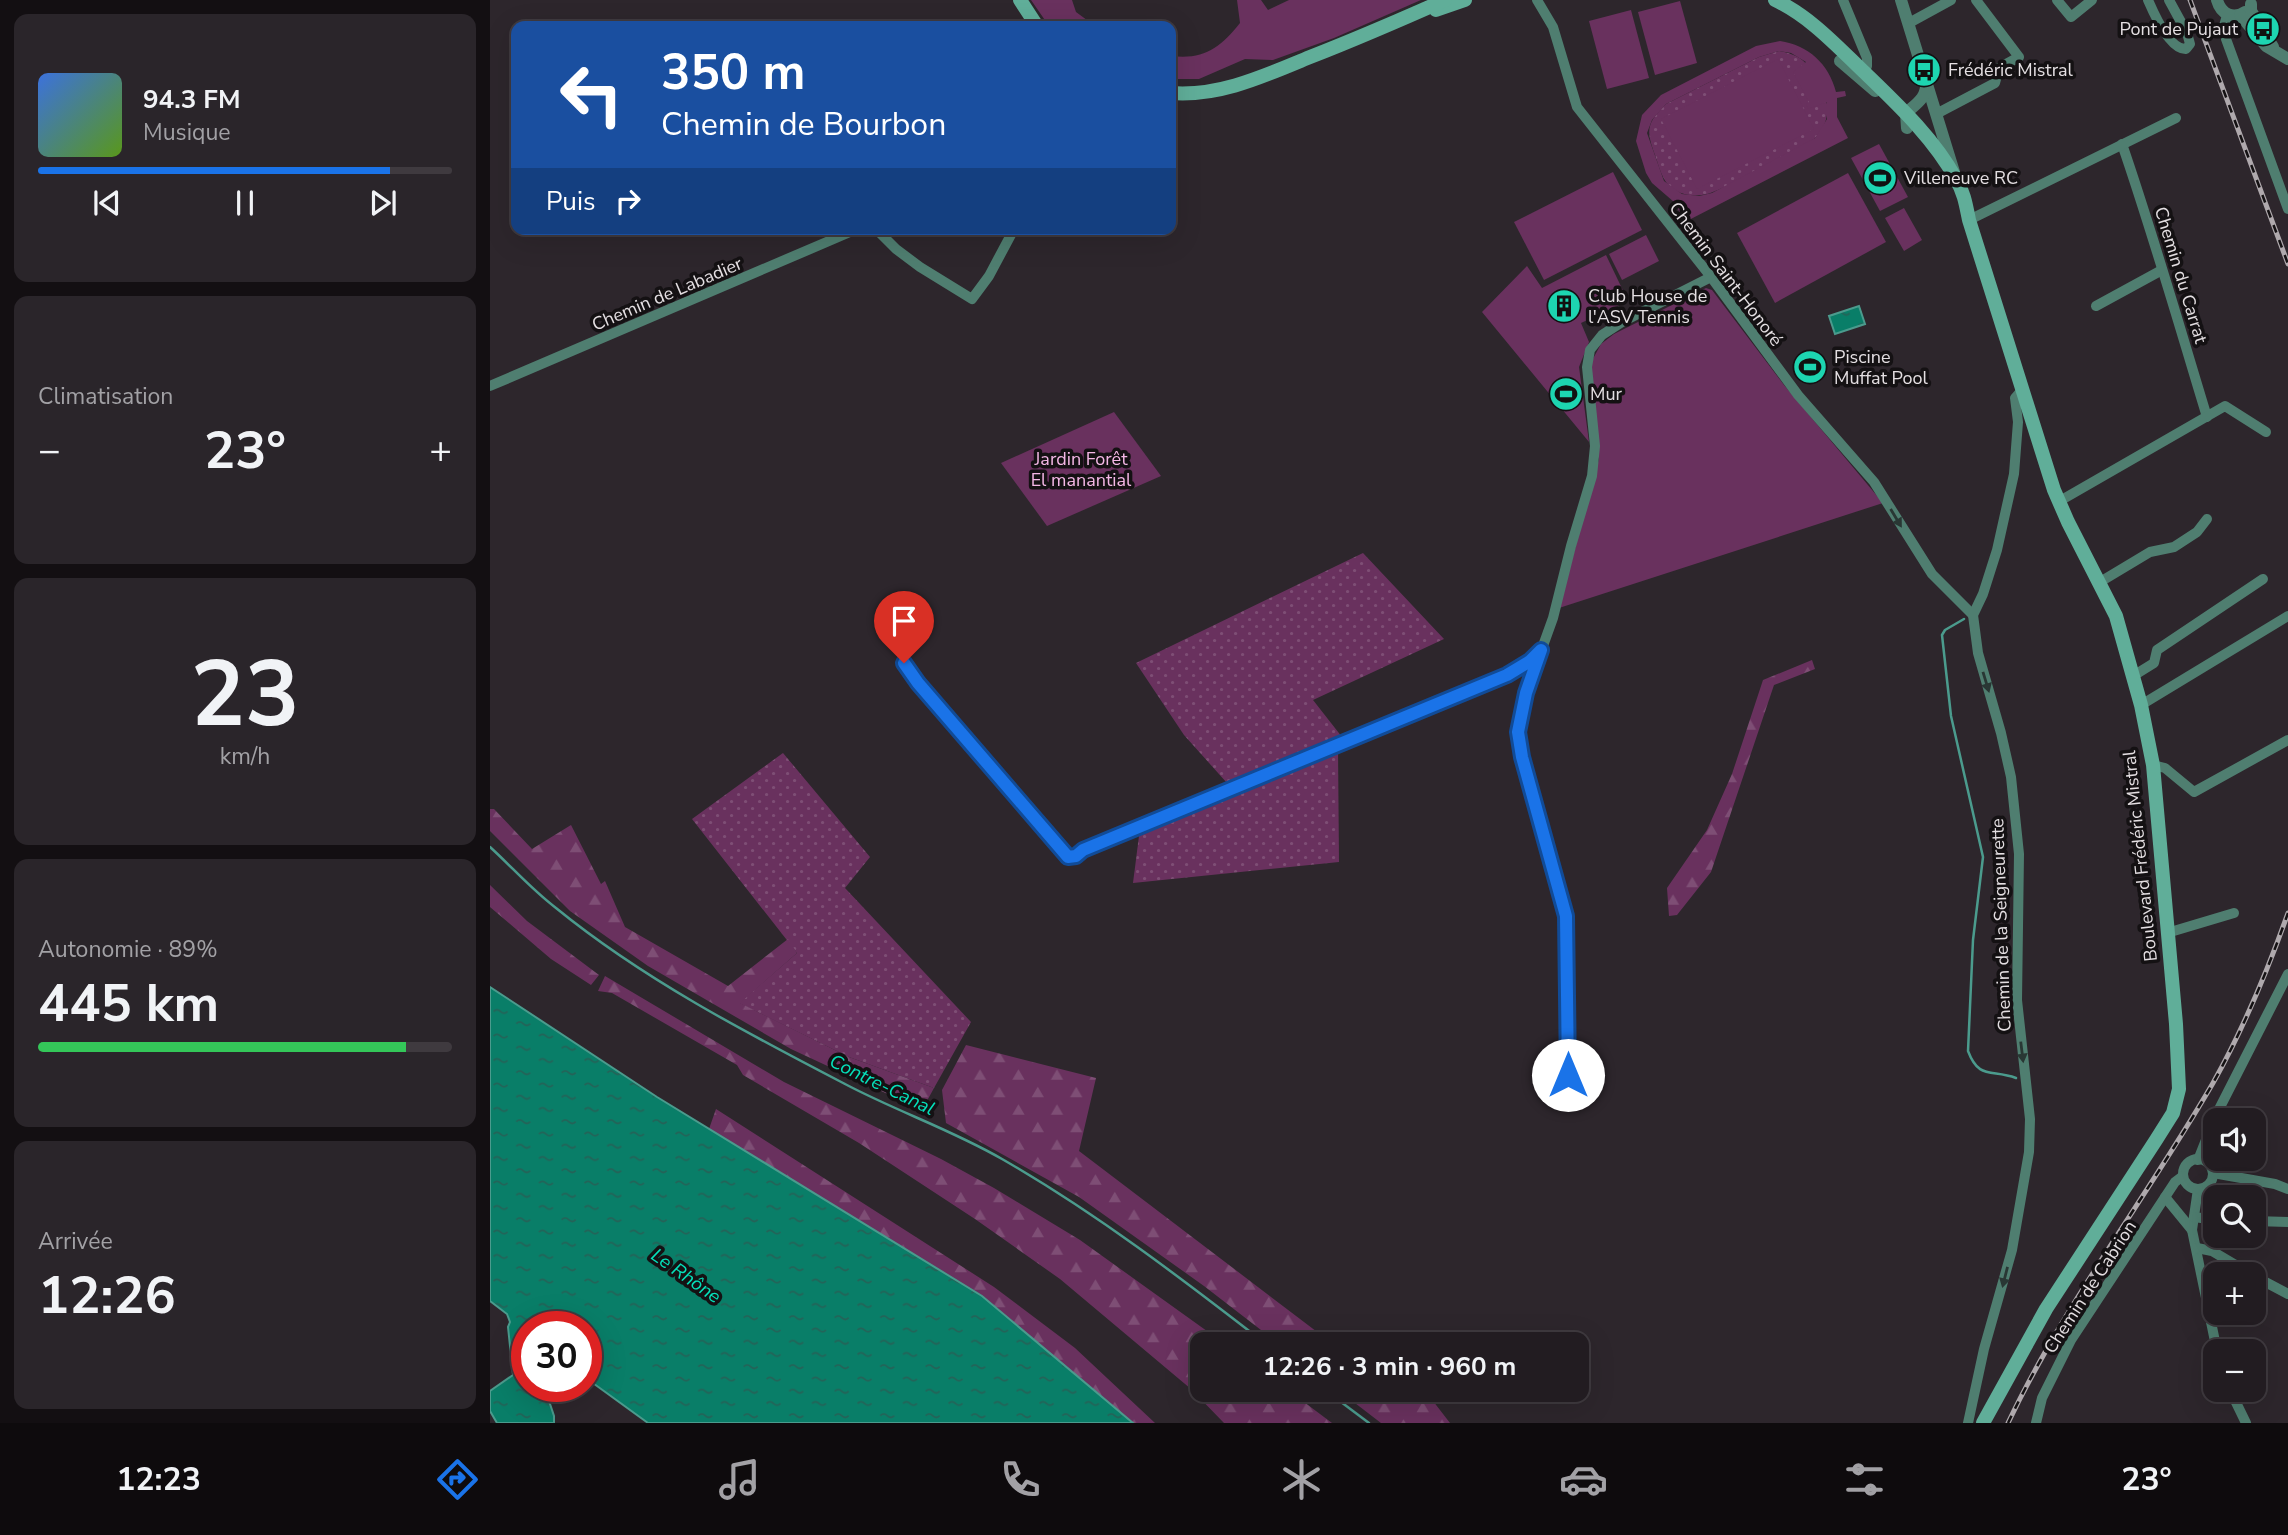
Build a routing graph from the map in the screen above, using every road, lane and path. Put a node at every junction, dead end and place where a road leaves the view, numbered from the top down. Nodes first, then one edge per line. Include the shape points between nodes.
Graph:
1 (1020, 0) edge
2 (1444, 0) edge
3 (1465, 0) edge
4 (1537, 0) edge
5 (1772, 0) edge
6 (1843, 0) edge
7 (1901, 0) edge
8 (1951, 0) edge
9 (1976, 0) edge
10 (2057, 0) edge
11 (2092, 0) edge
12 (2148, 0) edge
13 (2169, 0) edge
14 (2217, 0) edge
15 (2252, 2) edge
16 (2234, 15) junction
17 (1034, 21) edge
18 (1909, 23) junction
19 (1381, 29) junction
20 (2276, 52) junction
21 (2288, 59) edge
22 (1864, 72) junction
23 (1926, 79) junction
24 (1176, 93) edge
25 (1938, 114) junction
26 (2176, 118) dead end
27 (1906, 120) junction
28 (1922, 132) junction
29 (2122, 144) junction
30 (1956, 179) junction
31 (2288, 209) edge
32 (1969, 220) junction
33 (843, 235) edge
34 (882, 235) edge
35 (1011, 235) edge
36 (2162, 270) junction
37 (1711, 276) junction
38 (2096, 306) dead end
39 (490, 386) edge
40 (2022, 390) junction
41 (2207, 416) junction
42 (2266, 432) dead end
43 (2059, 502) junction
44 (2207, 519) dead end
45 (2263, 579) dead end
46 (2100, 582) junction
47 (1973, 615) junction
48 (2288, 617) edge
49 (1541, 650) junction
50 (904, 663) dead end
51 (2133, 676) junction
52 (2141, 705) junction
53 (2288, 740) edge
54 (2153, 765) junction
55 (2234, 913) dead end
56 (2168, 933) junction
57 (2288, 974) edge
58 (1568, 1075) dead end
59 (2198, 1160) junction
60 (2213, 1173) junction
61 (2183, 1176) junction
62 (2198, 1189) junction
63 (2288, 1189) edge
64 (2165, 1197) junction
65 (2194, 1217) junction
66 (2203, 1218) edge
67 (2266, 1221) edge
68 (2288, 1222) edge
69 (2192, 1230) junction
70 (2197, 1248) junction
71 (2230, 1262) edge
72 (2266, 1282) edge
73 (2288, 1294) edge
74 (2215, 1339) edge
75 (2236, 1402) edge
76 (1968, 1423) edge
77 (1983, 1423) edge
78 (2036, 1423) edge
79 (2246, 1423) edge

1 - 17 main road
2 - 19 main road
3 - 19 main road
4 - 37 street, Chemin Saint-Honoré via 1553,27 1577,107
5 - 22 main road via 1814,25
5 - 27 main road
6 - 22 street via 1867,58
7 - 18 street, Boulevard Frédéric Mistral
8 - 18 street
9 - 25 street via 2019,57 1999,68 1995,83
10 - 11 street via 2071,17
12 - 13 street via 2170,40 2186,49 2190,44 2187,33
14 - 16 street via 2220,9
15 - 16 street
15 - 20 street via 2252,11
16 - 20 street
16 - 31 street via 2224,26 2226,39
18 - 23 street, Boulevard Frédéric Mistral
19 - 24 main road via 1233,86
20 - 21 street
22 - 27 main road
23 - 25 street, Boulevard Frédéric Mistral
23 - 27 street via 1927,91
25 - 28 street via 1937,123
25 - 30 street, Boulevard Frédéric Mistral
26 - 29 street
27 - 28 main road, Boulevard Frédéric Mistral
27 - 32 main road, Boulevard Frédéric Mistral
28 - 30 main road, Boulevard Frédéric Mistral
29 - 32 street
29 - 36 street, Chemin du Carrat
30 - 32 main road, Boulevard Frédéric Mistral
32 - 40 main road, Boulevard Frédéric Mistral
33 - 39 street, Chemin de Labadier
34 - 35 street via 920,267 972,299
36 - 38 street
36 - 41 street, Chemin du Carrat
37 -> 47 street, Chemin Saint-Honoré via 1798,396 1874,482 1932,574
37 - 49 street via 1602,335 1590,351 1592,476
40 - 43 main road, Boulevard Frédéric Mistral
40 - 47 street via 2015,398 2014,474 1997,550
41 - 42 street via 2225,406
41 - 43 street
43 - 46 main road, Boulevard Frédéric Mistral
44 - 46 street via 2174,547 2150,552
45 - 51 street via 2157,650 2154,663
46 - 51 main road, Boulevard Frédéric Mistral via 2116,616
47 -> 76 street, Chemin de la Seigneurette via 1978,653 2011,777 2019,855 2017,1000 2030,1119 2029,1152 2012,1250
48 - 52 street
49 - 50 street via 1507,675 1068,857
49 - 58 street via 1518,732 1566,916
51 - 52 main road, Boulevard Frédéric Mistral
52 - 54 main road, Boulevard Frédéric Mistral
53 - 54 street via 2194,792 2165,768
54 - 56 main road, Boulevard Frédéric Mistral
55 - 56 street
56 - 77 main road, Boulevard Frédéric Mistral via 2179,1090 2173,1113 2046,1309
57 - 59 street
59 - 60 street via 2208,1163
59 - 61 street via 2187,1164
60 - 62 street via 2209,1185
60 - 63 street
61 - 62 street via 2190,1187
61 - 64 street, Chemin de Cabrion
62 - 65 street
64 - 69 street
64 - 78 street, Chemin de Cabrion via 2071,1340 2042,1398
65 - 66 street
65 - 69 street
67 - 68 street
69 - 70 street
70 - 71 street
70 - 74 street
72 - 73 street
75 - 79 street

